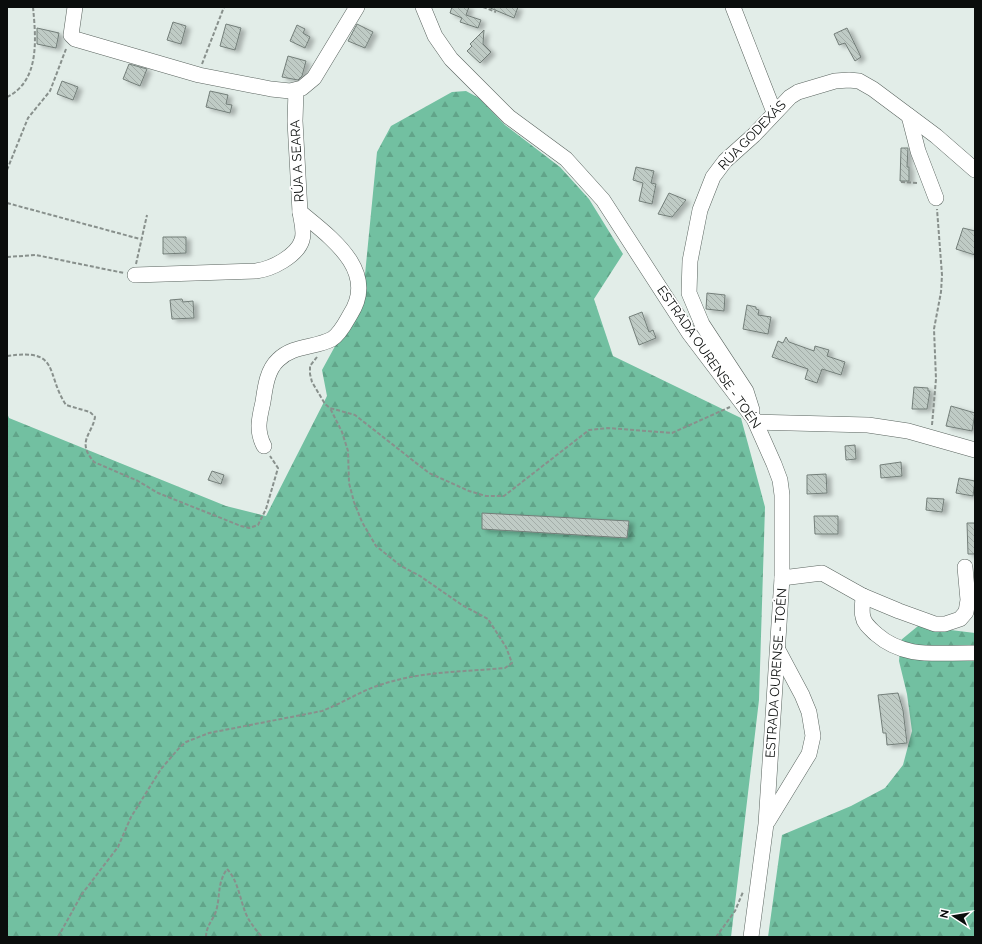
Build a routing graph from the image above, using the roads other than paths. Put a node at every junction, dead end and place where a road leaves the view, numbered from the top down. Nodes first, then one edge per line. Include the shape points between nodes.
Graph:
1 (75, 7) edge
2 (357, 7) edge
3 (423, 7) edge
4 (733, 7) edge
5 (296, 90) junction
6 (774, 112) junction
7 (909, 116) junction
8 (975, 170) edge
9 (936, 198) road end
10 (300, 212) junction
11 (135, 275) road end
12 (755, 420) junction
13 (264, 446) road end
14 (975, 450) edge
15 (966, 567) dead end
16 (782, 578) junction
17 (863, 596) junction
18 (778, 650) junction
19 (975, 653) edge
20 (766, 824) junction
21 (751, 937) edge

1 - 5 street via 72,37 198,75 276,90
2 - 5 street via 314,78
3 - 12 street, ESTRADA OURENSE - TOÉN via 435,36 451,59 509,117 566,159 594,189 689,333
4 - 6 street
5 - 10 street, RÚA A SEARA via 295,121
6 - 7 street, RÚA GODEXÁS via 798,92 835,81 849,80 866,84
6 - 12 street, RÚA GODEXÁS via 754,135 725,161 713,177 700,210 690,261 692,303 702,324 746,392
7 - 8 street, RÚA GODEXÁS
7 - 9 street via 918,151
10 - 11 street via 302,241 287,257 269,268
10 - 13 street, RÚA A SEARA via 347,254 357,274 359,296 352,313 334,338 288,353 275,363 266,385 258,425
12 - 14 street via 868,425 930,437
12 - 16 street, ESTRADA OURENSE - TOÉN via 780,480 783,513
15 - 17 street via 968,607 964,616 955,621 935,624
16 - 17 street via 822,574
16 - 18 street, ESTRADA OURENSE - TOÉN
17 - 19 street via 862,614 865,623 894,647 916,653
18 - 20 street, ESTRADA OURENSE - TOÉN
18 - 20 street via 809,712 813,736 809,754
20 - 21 street, ESTRADA OURENSE - TOÉN

